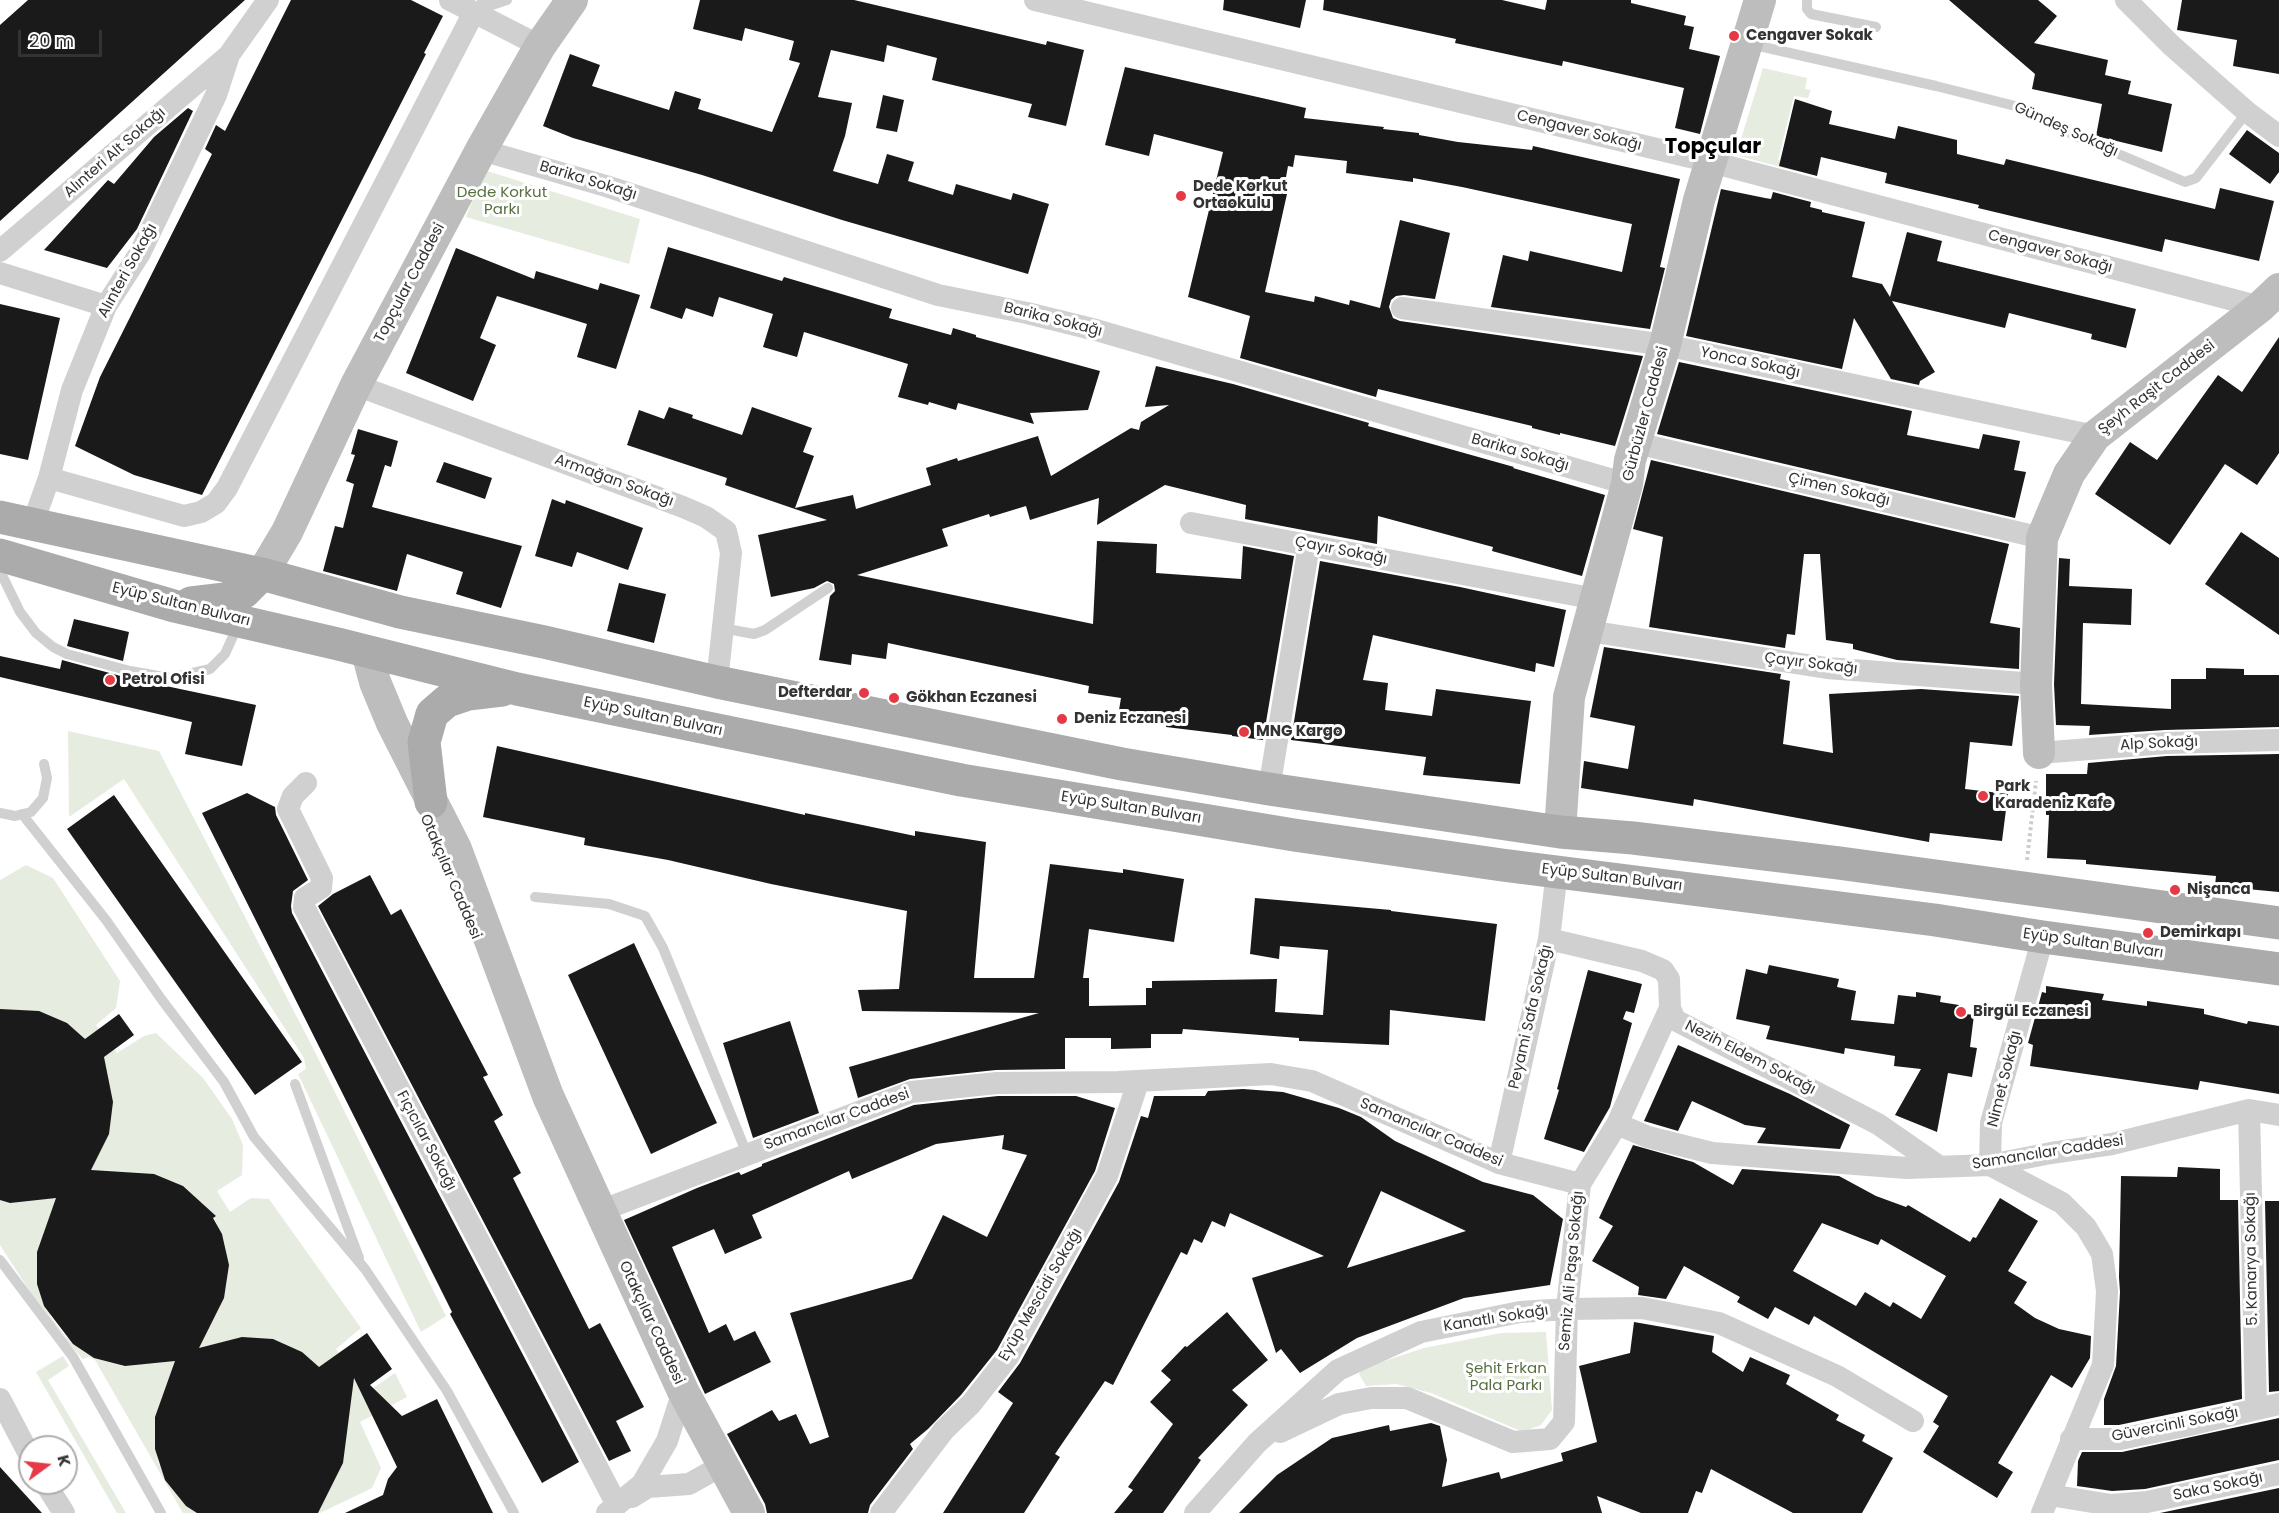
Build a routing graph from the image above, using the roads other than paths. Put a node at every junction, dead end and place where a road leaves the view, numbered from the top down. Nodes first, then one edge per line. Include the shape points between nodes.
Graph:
1 (268, 0) edge
2 (450, 0) edge
3 (507, 0) edge
4 (573, 0) edge
5 (1035, 0) edge
6 (1760, 0) edge
7 (1807, 0) edge
8 (2126, 0) edge
9 (478, 6) edge
10 (1876, 27) dead end
11 (1747, 43) junction
12 (540, 46) junction
13 (229, 55) junction
14 (2247, 112) junction
15 (2279, 136) edge
16 (481, 150) junction
17 (1711, 162) junction
18 (0, 251) edge
19 (0, 273) edge
20 (2270, 298) edge
21 (106, 306) junction
22 (1402, 308) dead end
23 (1665, 345) junction
24 (356, 385) junction
25 (2095, 436) junction
26 (1636, 443) junction
27 (49, 478) junction
28 (1627, 484) junction
29 (0, 517) edge
30 (1191, 523) dead end
31 (33, 524) junction
32 (2042, 538) junction
33 (1309, 545) junction
34 (0, 555) edge
35 (0, 571) edge
36 (262, 574) junction
37 (828, 588) dead end
38 (1596, 599) junction
39 (362, 602) junction
40 (174, 606) junction
41 (240, 620) junction
42 (723, 628) junction
43 (1588, 630) junction
44 (350, 652) junction
45 (717, 682) junction
46 (2036, 684) junction
47 (517, 689) junction
48 (2279, 740) edge
49 (2039, 753) joint
50 (44, 764) dead end
51 (306, 783) dead end
52 (1269, 789) junction
53 (431, 802) junction
54 (0, 813) edge
55 (22, 814) junction
56 (1560, 832) junction
57 (1557, 871) junction
58 (535, 897) dead end
59 (2279, 923) edge
60 (2043, 937) junction
61 (1549, 939) junction
62 (2279, 969) edge
63 (1670, 1008) junction
64 (1138, 1082) junction
65 (295, 1084) dead end
66 (548, 1096) junction
67 (2249, 1110) junction
68 (2279, 1115) edge
69 (1617, 1124) junction
70 (747, 1154) junction
71 (1499, 1163) junction
72 (1990, 1165) junction
73 (1940, 1167) junction
74 (1580, 1184) junction
75 (600, 1210) junction
76 (0, 1260) edge
77 (362, 1266) junction
78 (1567, 1309) junction
79 (683, 1391) junction
80 (0, 1399) edge
81 (2279, 1404) edge
82 (2256, 1408) junction
83 (1913, 1421) dead end
84 (19, 1435) edge
85 (2071, 1439) junction
86 (1257, 1443) junction
87 (723, 1465) junction
88 (2279, 1474) edge
89 (53, 1495) edge
90 (2046, 1504) edge
91 (612, 1509) edge
92 (64, 1513) edge
93 (161, 1513) edge
94 (514, 1513) edge
95 (748, 1513) edge
96 (881, 1513) edge
97 (1195, 1513) edge

1 - 13 street, Alınteri Sokağı
2 - 9 street
3 - 9 lane
4 - 12 street, Topçular Caddesi
5 - 17 street, Cengaver Sokağı
6 - 11 street, Gürbüzler Caddesi
7 - 10 lane via 1811,14
8 - 14 street via 2170,45
9 - 12 street
9 - 27 street via 216,503 184,516
11 - 14 lane, Gündeş Sokağı via 2023,108 2078,137 2185,182 2196,178
11 - 17 street, Gürbüzler Caddesi
12 - 16 street, Topçular Caddesi
13 - 18 street, Alınteri Alt Sokağı
13 - 21 street, Alınteri Sokağı via 216,95 140,253
14 - 15 street
16 - 24 street, Topçular Caddesi
16 - 28 street, Barika Sokağı via 606,186 938,295 1096,330
17 - 20 street, Cengaver Sokağı
17 - 23 street, Gürbüzler Caddesi
19 - 21 street
20 - 25 street, Şeyh Raşit Caddesi
21 - 27 street, Alınteri Sokağı via 72,390
22 - 23 street, Yonca Sokağı
23 - 25 street, Yonca Sokağı
23 - 26 street, Gürbüzler Caddesi
24 - 36 street, Topçular Caddesi via 287,532
24 - 42 street, Armağan Sokağı via 706,517 726,531 731,553
25 - 32 street, Şeyh Raşit Caddesi via 2069,474
26 - 28 street, Gürbüzler Caddesi
26 - 32 street, Çimen Sokağı
27 - 31 street, Alınteri Sokağı
28 - 38 street, Gürbüzler Caddesi
29 - 31 main road
30 - 33 street, Çayır Sokağı
31 - 36 main road
32 - 46 street, Şeyh Raşit Caddesi
33 - 38 street, Çayır Sokağı
33 - 52 street
34 - 40 main road, Eyüp Sultan Bulvarı
35 - 41 lane via 21,612 36,633 53,647 130,671 170,678 210,669 225,654
36 - 39 main road
36 - 40 main road via 244,592 225,599
37 - 42 lane via 765,630 753,634
38 - 43 street, Gürbüzler Caddesi
39 - 44 main road
39 - 45 main road
40 - 41 main road, Eyüp Sultan Bulvarı
41 - 44 main road, Eyüp Sultan Bulvarı
42 - 45 street, Armağan Sokağı
43 - 46 street, Çayır Sokağı via 1827,668
43 - 56 street, Gürbüzler Caddesi via 1569,697
44 - 47 main road, Eyüp Sultan Bulvarı
44 - 53 street, Otakçılar Caddesi via 375,682
44 - 66 street, Otakçılar Caddesi via 461,897 504,1015
45 - 52 main road via 1122,764
46 - 49 street, Şeyh Raşit Caddesi
47 - 53 main road via 468,694 447,701 432,714 424,742
47 - 57 main road, Eyüp Sultan Bulvarı via 961,780 1294,835
48 - 49 street, Alp Sokağı via 2166,743
50 - 55 lane via 47,778 43,798 31,812
51 - 91 street, Fıçıcılar Sokağı via 293,796 288,809 322,878 321,888 305,898 304,907
52 - 56 main road
53 - 66 street, Otakçılar Caddesi via 459,858
54 - 55 lane
55 - 77 lane via 106,920 224,1082 254,1137
56 - 57 main road
56 - 59 main road via 1839,862
57 - 60 main road, Eyüp Sultan Bulvarı
57 - 61 street, Peyami Safa Sokağı
58 - 70 lane via 609,904 645,916 663,948
60 - 62 main road, Eyüp Sultan Bulvarı
60 - 72 street, Nimet Sokağı via 1991,1123
61 - 63 street, Nezih Eldem Sokağı via 1642,961 1663,970 1669,979
61 - 71 street, Peyami Safa Sokağı
63 - 69 street
63 - 73 street, Nezih Eldem Sokağı via 1675,1020 1878,1124
64 - 70 street, Samancılar Caddesi via 997,1083 911,1092
64 - 71 street, Samancılar Caddesi via 1271,1074 1312,1081
64 - 96 street, Eyüp Mescidi Sokağı via 1107,1176 1008,1357 971,1404 944,1430
65 - 77 lane
66 - 75 street, Otakçılar Caddesi
67 - 68 street, Samancılar Caddesi
67 - 72 street, Samancılar Caddesi via 2112,1144
67 - 82 street, 5. Kanarya Sokağı
69 - 73 street, Samancılar Caddesi via 1648,1137 1712,1153 1907,1168
69 - 74 street
70 - 75 street, Samancılar Caddesi
71 - 74 street, Samancılar Caddesi
72 - 73 street, Samancılar Caddesi
72 - 85 street via 2062,1203 2086,1227 2102,1254 2107,1291 2103,1365
74 - 78 street, Semiz Ali Paşa Sokağı
75 - 79 street, Otakçılar Caddesi
76 - 93 lane via 73,1357
77 - 94 lane via 447,1390
78 - 83 street, Kanatlı Sokağı via 1641,1308 1719,1323 1837,1376
78 - 86 street, Kanatlı Sokağı via 1520,1312 1421,1332 1338,1370
78 - 86 street, Semiz Ali Paşa Sokağı via 1564,1422 1550,1439 1513,1442 1407,1398 1371,1398 1339,1404
79 - 87 street, Otakçılar Caddesi
79 - 91 street via 667,1441 642,1484
80 - 84 street
81 - 82 street, Güvercinli Sokağı
82 - 85 street, Güvercinli Sokağı via 2120,1439
85 - 90 street
86 - 97 street, Kanatlı Sokağı
87 - 91 street via 689,1484 648,1487
87 - 95 street, Otakçılar Caddesi
88 - 90 street, Saka Sokağı via 2147,1502
89 - 92 street

